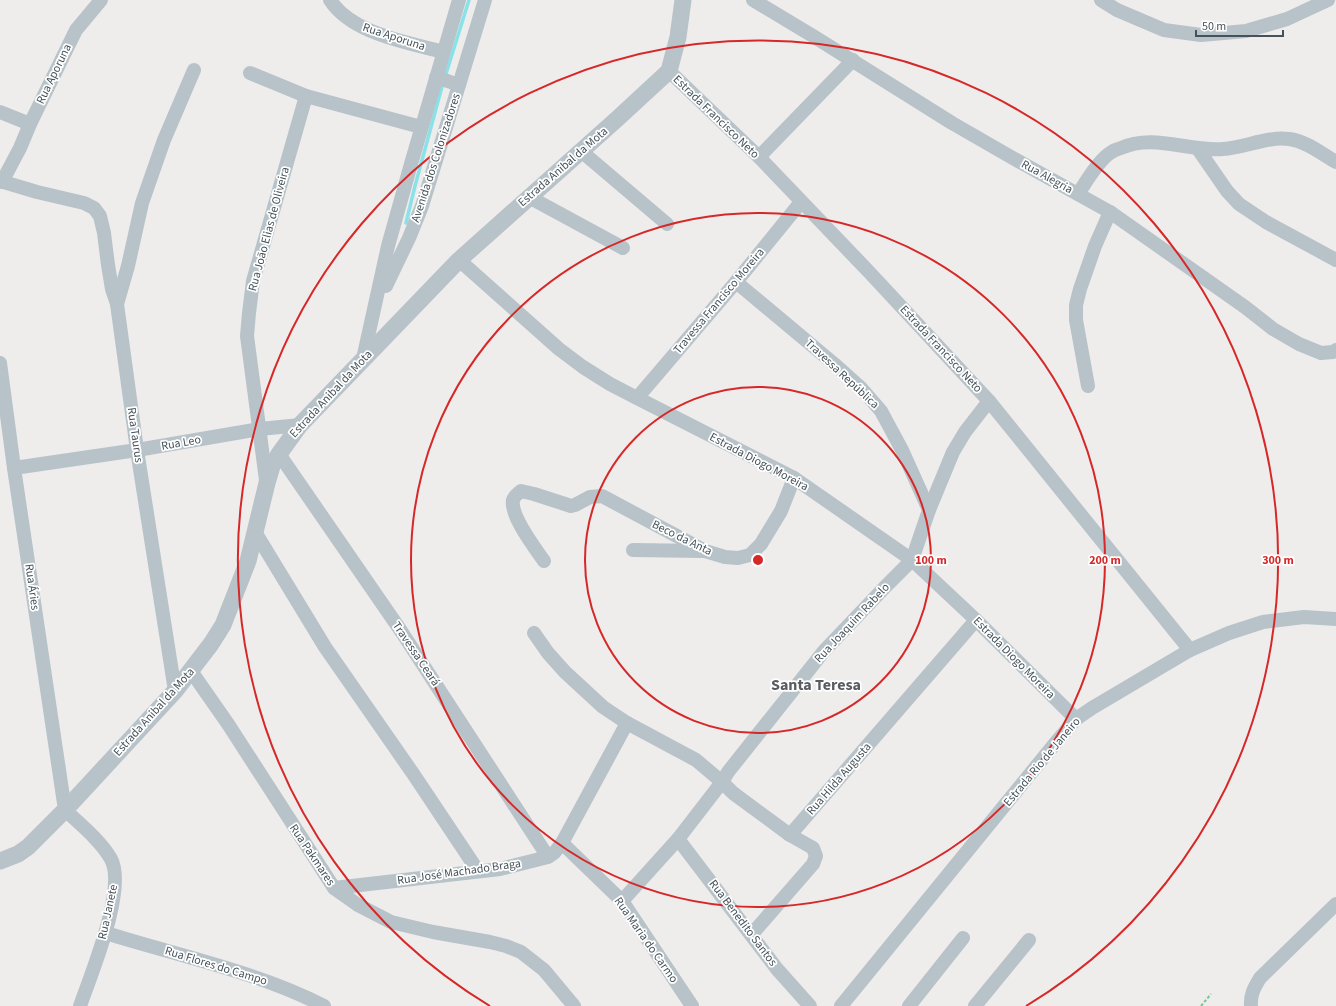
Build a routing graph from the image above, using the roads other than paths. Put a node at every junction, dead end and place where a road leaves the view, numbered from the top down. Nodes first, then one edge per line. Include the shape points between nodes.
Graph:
1 (101, 0) edge
2 (459, 0) edge
3 (485, 0) edge
4 (683, 0) edge
5 (753, 0) edge
6 (1101, 0) edge
7 (1328, 0) edge
8 (332, 1) edge
9 (443, 52) junction
10 (853, 60) junction
11 (194, 70) dead end
12 (669, 71) junction
13 (250, 73) dead end
14 (439, 78) junction
15 (457, 84) junction
16 (306, 96) junction
17 (0, 112) edge
18 (30, 124) junction
19 (421, 127) junction
20 (1198, 149) junction
21 (581, 151) junction
22 (758, 157) junction
23 (1336, 162) edge
24 (1, 181) edge
25 (1078, 194) junction
26 (529, 197) junction
27 (801, 202) junction
28 (1110, 212) junction
29 (667, 224) dead end
30 (623, 248) dead end
31 (459, 260) junction
32 (1336, 260) edge
33 (736, 282) junction
34 (117, 304) junction
35 (374, 310) junction
36 (1336, 350) edge
37 (362, 360) junction
38 (0, 363) edge
39 (1088, 386) dead end
40 (637, 398) junction
41 (989, 401) junction
42 (300, 424) junction
43 (260, 429) junction
44 (137, 450) junction
45 (279, 454) junction
46 (14, 468) junction
47 (794, 478) junction
48 (267, 483) junction
49 (929, 510) junction
50 (255, 532) junction
51 (633, 550) dead end
52 (705, 551) junction
53 (912, 560) junction
54 (544, 561) dead end
55 (1336, 619) edge
56 (976, 620) junction
57 (534, 633) dead end
58 (1190, 650) junction
59 (191, 671) junction
60 (175, 692) junction
61 (1076, 719) junction
62 (626, 723) junction
63 (722, 782) junction
64 (65, 810) junction
65 (790, 835) junction
66 (678, 839) junction
67 (562, 843) junction
68 (548, 857) junction
69 (0, 861) edge
70 (478, 871) junction
71 (334, 888) junction
72 (622, 901) junction
73 (1336, 904) edge
74 (106, 933) junction
75 (752, 934) junction
76 (964, 938) dead end
77 (1029, 940) dead end
78 (1251, 1003) edge
79 (80, 1006) edge
80 (324, 1006) edge
81 (574, 1006) edge
82 (692, 1006) edge
83 (810, 1006) edge
84 (841, 1006) edge
85 (909, 1006) edge
86 (975, 1006) edge

1 - 18 street, Rua Aporuna via 76,30
2 - 9 street, Avenida dos Colonizadores
3 - 15 street, Avenida dos Colonizadores
4 - 12 street via 678,37
5 - 10 street, Rua Alegria
6 - 7 street via 1117,10 1164,30 1201,35 1246,30 1287,19
8 - 9 street, Rua Aporuna via 350,21 375,33
9 - 14 street, Avenida dos Colonizadores
10 - 22 street
10 - 25 street, Rua Alegria via 1011,157
11 - 34 street via 164,140 142,203
12 - 21 street, Estrada Anibal da Mota
12 - 22 street, Estrada Francisco Neto
13 - 16 street
14 - 15 street
14 - 19 street, Avenida dos Colonizadores
15 - 35 street, Avenida dos Colonizadores via 410,238
16 - 19 street
16 - 43 street, Rua Joāo Elias de Oliveira via 254,281 249,313 247,336
17 - 18 street
18 - 24 street
19 - 35 street, Avenida dos Colonizadores via 388,246
20 - 23 street via 1224,149 1276,139 1290,139 1303,143
20 - 25 street via 1159,142 1123,146 1109,153
20 - 32 street via 1239,204 1266,222
21 - 26 street, Estrada Anibal da Mota
21 - 29 street
22 - 27 street, Estrada Francisco Neto
24 - 34 street, Rua Taurus via 84,203 94,208 100,216
25 - 28 street, Rua Alegria
26 - 30 street
26 - 31 street, Estrada Anibal da Mota
27 - 33 street, Travessa Francisco Moreira
27 - 41 street, Estrada Francisco Neto
28 - 36 street, Rua Alegria via 1274,329 1321,353
28 - 39 street via 1087,267 1076,305 1076,320
31 - 37 street, Estrada Anibal da Mota
31 - 40 street, Estrada Diogo Moreira via 558,349 610,384
33 - 40 street, Travessa Francisco Moreira
33 - 49 street, Travessa República via 834,363 881,411
34 - 44 street, Rua Taurus
35 - 37 street, Avenida dos Colonizadores
37 - 42 street, Estrada Anibal da Mota
38 - 46 street, Rua Áries
40 - 47 street, Estrada Diogo Moreira
41 - 49 street, Rua Joaquim Rabelo via 964,432
41 - 58 street, Estrada Francisco Neto
42 - 43 street, Rua Leo
42 - 45 street, Estrada Anibal da Mota
43 - 44 street, Rua Leo
43 - 48 street, Rua Joāo Elias de Oliveira
44 - 46 street, Rua Leo
44 - 60 street, Rua Taurus
45 - 48 street, Estrada Anibal da Mota
45 - 68 street, Travessa Ceará via 401,630
46 - 64 street, Rua Áries
47 - 52 street, Beco da Anta via 781,511 761,544 750,555 725,558
47 - 53 street, Estrada Diogo Moreira
48 - 50 street, Estrada Anibal da Mota
49 - 53 street, Rua Joaquim Rabelo
50 - 59 street, Estrada Anibal da Mota via 248,561 223,625
50 - 70 street via 325,647
51 - 52 street
52 - 54 street, Beco da Anta via 602,496 590,497 571,506 528,493 516,495 513,499 516,518
53 - 56 street, Estrada Diogo Moreira
53 - 63 street, Rua Joaquim Rabelo via 824,651
55 - 58 street, Estrada Rio de Janeiro via 1304,617 1263,622 1228,633
56 - 61 street, Estrada Diogo Moreira
56 - 65 street, Rua Hilda Augusta
57 - 62 street via 565,672
58 - 61 street, Estrada Rio de Janeiro
59 - 60 street, Estrada Anibal da Mota
59 - 71 street, Rua Pakmares
60 - 64 street, Estrada Anibal da Mota
61 - 84 street, Estrada Rio de Janeiro
62 - 63 street via 696,760
62 - 67 street
63 - 65 street
63 - 66 street, Rua Joaquim Rabelo
64 - 69 street, Estrada Anibal da Mota via 28,847
64 - 74 street, Rua Janete via 111,859 115,889
65 - 75 street via 813,848 816,856 813,864
66 - 72 street, Rua Joaquim Rabelo
66 - 75 street, Rua Benedito Santos
67 - 68 street
67 - 72 street, Rua Maria do Carmo
68 - 70 street, Rua José Machado Braga via 500,869
70 - 71 street, Rua José Machado Braga
71 - 81 street, Rua Pakmares via 358,905 391,922 490,942 521,952 544,970
72 - 82 street, Rua Maria do Carmo
73 - 78 street via 1260,978 1253,990
74 - 79 street, Rua Janete
74 - 80 street, Rua Flores do Campo via 241,972 298,993
75 - 83 street, Rua Benedito Santos
76 - 85 street
77 - 86 street

